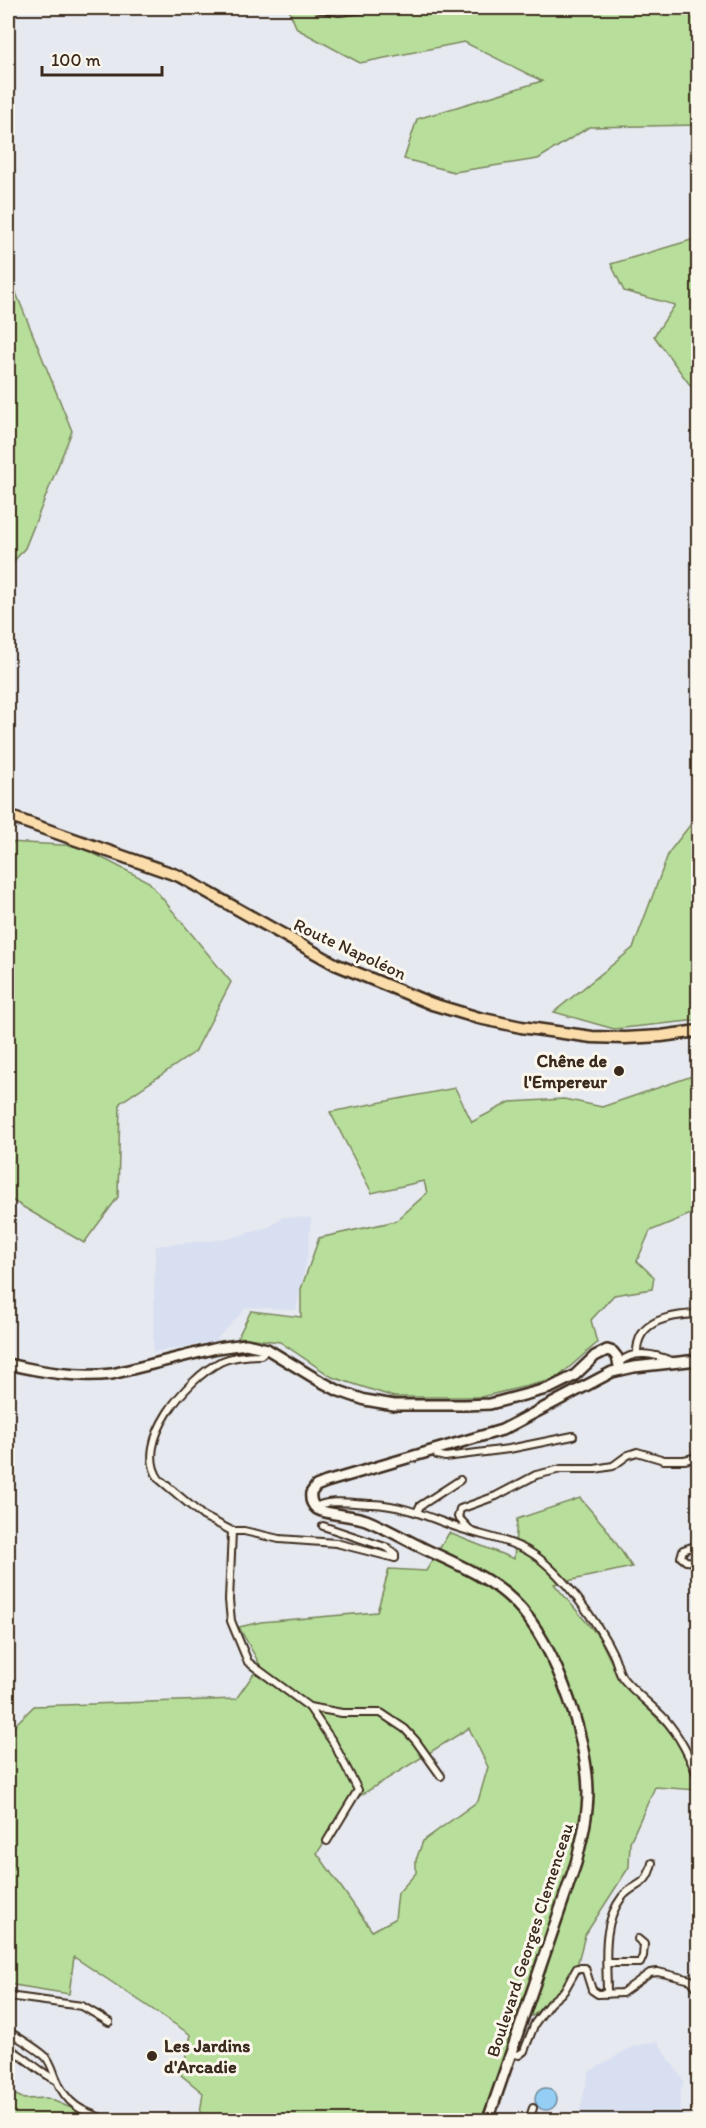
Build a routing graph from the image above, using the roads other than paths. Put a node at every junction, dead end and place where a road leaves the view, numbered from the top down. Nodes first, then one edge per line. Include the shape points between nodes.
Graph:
1 (316, 8) edge
2 (375, 8) edge
3 (8, 816) edge
4 (699, 1031) edge
5 (699, 1314) edge
6 (267, 1349) junction
7 (637, 1354) junction
8 (699, 1360) edge
9 (676, 1363) junction
10 (8, 1364) edge
11 (619, 1366) junction
12 (573, 1436) dead end
13 (434, 1451) junction
14 (699, 1457) edge
15 (460, 1480) dead end
16 (315, 1508) junction
17 (417, 1512) junction
18 (323, 1526) dead end
19 (232, 1531) junction
20 (471, 1531) junction
21 (699, 1545) edge
22 (699, 1562) edge
23 (309, 1707) junction
24 (441, 1776) dead end
25 (699, 1777) edge
26 (327, 1841) dead end
27 (652, 1863) dead end
28 (638, 1939) dead end
29 (607, 1963) junction
30 (699, 1989) edge
31 (607, 1994) junction
32 (8, 1996) edge
33 (109, 2022) dead end
34 (8, 2031) edge
35 (8, 2048) edge
36 (511, 2053) junction
37 (56, 2080) junction
38 (533, 2108) dead end
39 (108, 2121) edge
40 (488, 2121) edge
41 (529, 2121) edge

1 - 2 street via 339,12
3 - 4 main road, Route Napoléon via 179,876 334,964 432,1004 521,1027 592,1037 649,1037
5 - 7 street via 656,1320 636,1345
6 - 10 main road via 246,1344 232,1346 94,1376
6 - 11 main road via 339,1391 394,1405 490,1404 562,1384 607,1350 613,1352
6 - 19 street via 261,1355 221,1362 198,1377 177,1398 152,1447 151,1460 159,1479 203,1516
7 - 9 street
7 - 11 street via 626,1356
8 - 9 main road
9 - 11 main road
11 - 13 main road via 502,1430
12 - 13 street via 445,1457
13 - 16 main road via 316,1486 310,1493
14 - 20 street via 663,1460 637,1452 613,1466 561,1469 536,1475 460,1509 458,1517
15 - 17 street via 420,1506
16 - 17 street via 326,1501 391,1505
16 - 36 main road, Boulevard Georges Clemenceau via 366,1521 493,1584 529,1618 563,1683 585,1760 587,1813 576,1863
17 - 20 street
18 - 19 street via 388,1548 395,1558 336,1543
19 - 23 street via 231,1621 248,1662
20 - 25 street via 528,1551 552,1569 593,1622 622,1678 677,1734
21 - 22 street via 683,1550 681,1557
23 - 24 street via 342,1713 381,1713 410,1735
23 - 26 street via 358,1790
27 - 29 street via 646,1880 624,1895 610,1918
28 - 29 street via 644,1944 640,1963
29 - 31 street
30 - 31 street via 691,1980 658,1972 650,1973 626,1991
31 - 36 street via 594,1992 585,1968 577,1968 564,1991 535,2023 524,2050 519,2055
32 - 33 street via 82,2006
34 - 37 street via 45,2057
35 - 37 street
36 - 40 main road, Boulevard Georges Clemenceau
37 - 39 street via 76,2108
38 - 41 street

